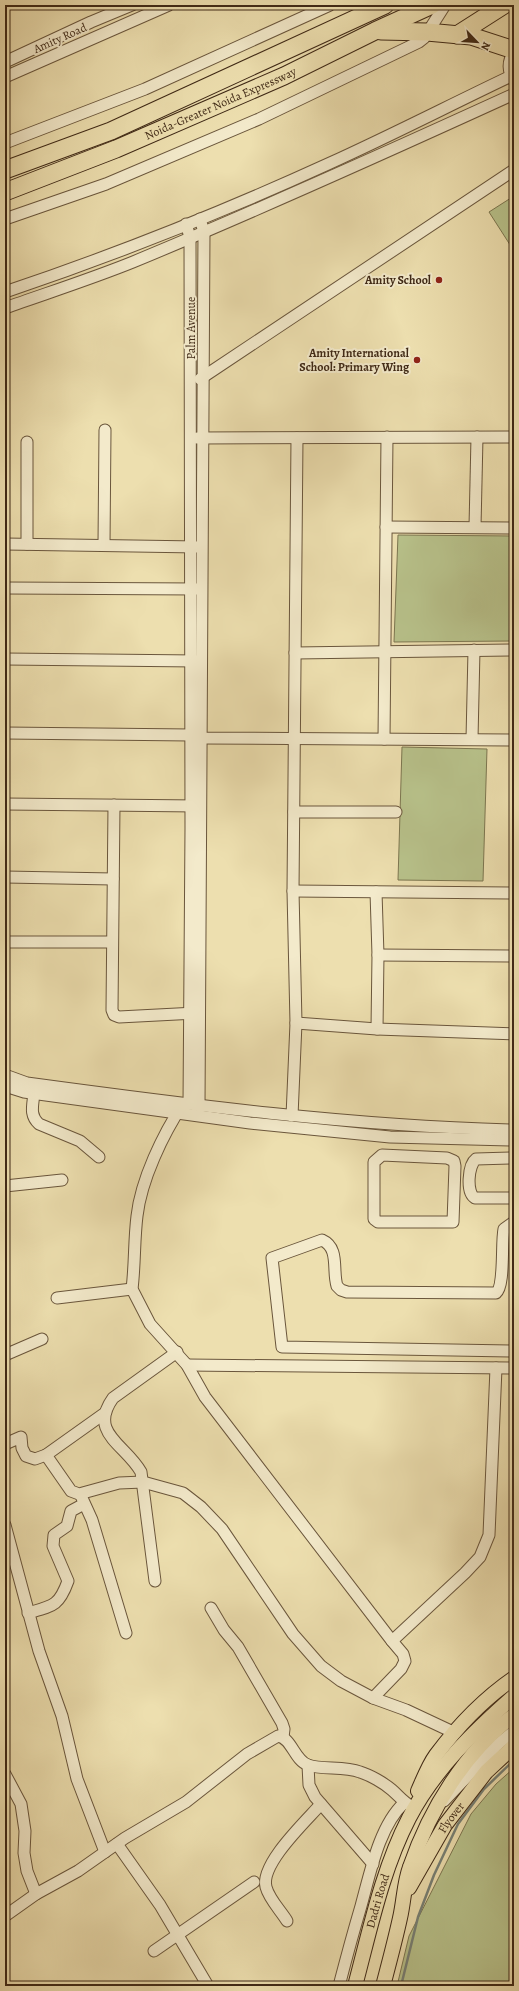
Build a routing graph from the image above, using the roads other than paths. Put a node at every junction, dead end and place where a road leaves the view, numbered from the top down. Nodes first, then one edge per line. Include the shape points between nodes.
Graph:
1 (132, 5) edge
2 (169, 5) edge
3 (330, 5) edge
4 (374, 5) edge
5 (385, 5) edge
6 (432, 5) edge
7 (446, 5) edge
8 (504, 5) edge
9 (361, 17) junction
10 (375, 31) junction
11 (427, 32) junction
12 (457, 35) junction
13 (514, 51) edge
14 (5, 62) edge
15 (5, 77) edge
16 (512, 78) edge
17 (514, 94) edge
18 (5, 143) edge
19 (5, 170) edge
20 (514, 170) edge
21 (5, 192) edge
22 (5, 219) edge
23 (200, 219) junction
24 (186, 224) junction
25 (204, 232) junction
26 (190, 237) junction
27 (5, 292) edge
28 (5, 308) edge
29 (203, 377) junction
30 (190, 386) junction
31 (105, 430) dead end
32 (387, 437) junction
33 (477, 437) junction
34 (514, 437) edge
35 (190, 438) junction
36 (203, 438) junction
37 (297, 438) junction
38 (27, 442) dead end
39 (386, 527) junction
40 (475, 527) junction
41 (514, 528) edge
42 (5, 544) edge
43 (27, 544) junction
44 (104, 546) junction
45 (190, 547) junction
46 (202, 547) junction
47 (5, 588) edge
48 (191, 589) junction
49 (202, 589) junction
50 (474, 650) junction
51 (514, 650) edge
52 (385, 652) junction
53 (295, 653) junction
54 (5, 659) edge
55 (190, 661) junction
56 (202, 661) junction
57 (5, 732) edge
58 (190, 735) junction
59 (202, 738) junction
60 (295, 738) junction
61 (384, 739) junction
62 (472, 740) junction
63 (514, 740) edge
64 (5, 804) edge
65 (114, 806) junction
66 (196, 806) junction
67 (294, 812) junction
68 (396, 812) dead end
69 (5, 877) edge
70 (113, 879) junction
71 (293, 891) junction
72 (376, 892) junction
73 (514, 893) edge
74 (5, 942) edge
75 (112, 942) junction
76 (378, 955) junction
77 (514, 956) edge
78 (195, 1013) junction
79 (296, 1023) junction
80 (377, 1029) junction
81 (514, 1034) edge
82 (5, 1075) edge
83 (5, 1086) edge
84 (34, 1093) junction
85 (187, 1107) junction
86 (292, 1116) junction
87 (514, 1130) edge
88 (449, 1138) junction
89 (514, 1140) edge
90 (99, 1157) dead end
91 (447, 1158) junction
92 (514, 1158) edge
93 (62, 1180) dead end
94 (5, 1186) edge
95 (514, 1198) edge
96 (514, 1222) edge
97 (132, 1289) junction
98 (57, 1298) dead end
99 (42, 1340) dead end
100 (514, 1351) edge
101 (177, 1352) junction
102 (5, 1356) edge
103 (188, 1365) junction
104 (496, 1368) junction
105 (514, 1368) edge
106 (105, 1413) junction
107 (5, 1444) edge
108 (46, 1455) junction
109 (143, 1482) junction
110 (82, 1499) junction
111 (5, 1525) edge
112 (155, 1581) dead end
113 (211, 1608) dead end
114 (28, 1612) junction
115 (126, 1633) dead end
116 (392, 1641) junction
117 (514, 1678) edge
118 (514, 1696) edge
119 (373, 1698) junction
120 (514, 1715) edge
121 (514, 1731) edge
122 (455, 1733) junction
123 (283, 1737) junction
124 (511, 1748) edge
125 (308, 1765) junction
126 (5, 1774) edge
127 (321, 1804) junction
128 (438, 1807) junction
129 (408, 1809) junction
130 (117, 1844) junction
131 (105, 1852) junction
132 (373, 1864) junction
133 (254, 1882) dead end
134 (36, 1894) junction
135 (402, 1901) junction
136 (5, 1916) edge
137 (287, 1921) dead end
138 (179, 1935) junction
139 (154, 1952) dead end
140 (208, 1986) edge
141 (339, 1986) edge
142 (354, 1986) edge
143 (383, 1986) edge

1 - 14 street, Amity Road
2 - 15 street, Amity Road
3 - 18 street via 145,89
4 - 9 highway
5 - 9 highway, Noida-Greater Noida Expressway
6 - 10 highway, Noida-Greater Noida Expressway
7 - 11 street
8 - 12 highway
9 - 19 highway, Noida-Greater Noida Expressway via 110,131
10 - 11 highway
10 - 21 highway, Noida-Greater Noida Expressway via 262,86 116,149
11 - 12 highway
11 - 22 street via 419,42 259,119 106,184
12 - 13 highway via 471,36
13 - 16 street via 508,66
16 - 23 street via 329,164
17 - 25 street
20 - 29 street
23 - 24 street
23 - 25 street, Palm Avenue
24 - 26 street, Palm Avenue
24 - 27 street via 60,274
25 - 26 street
25 - 29 street, Palm Avenue
26 - 28 street via 131,262
26 - 30 street, Palm Avenue
29 - 30 street
29 - 36 street, Palm Avenue
30 - 35 street, Palm Avenue
31 - 44 street
32 - 33 street
32 - 37 street
32 - 39 street
33 - 34 street
33 - 40 street
35 - 36 street
35 - 45 street, Palm Avenue
36 - 37 street
36 - 46 street, Palm Avenue
37 - 53 street
38 - 43 street
39 - 40 street
39 - 52 street
40 - 41 street
42 - 43 street
43 - 44 street
44 - 45 street
45 - 46 street
45 - 48 street, Palm Avenue
46 - 49 street, Palm Avenue
47 - 48 street
48 - 49 street
48 - 55 street, Palm Avenue
49 - 56 street, Palm Avenue
50 - 51 street
50 - 52 street
50 - 62 street
52 - 53 street
52 - 61 street
53 - 60 street
54 - 55 street
55 - 56 street
55 - 58 street, Palm Avenue
56 - 59 street, Palm Avenue
57 - 58 street
58 - 59 street
58 - 66 street, Palm Avenue
59 - 60 street
59 - 66 street, Palm Avenue
60 - 61 street
60 - 67 street
61 - 62 street
62 - 63 street
64 - 65 street
65 - 66 street
65 - 70 street
66 - 78 street
67 - 68 street
67 - 71 street
69 - 70 street
70 - 75 street
71 - 72 street
71 - 79 street
72 - 73 street
72 - 76 street
74 - 75 street
75 - 78 street via 114,1015 119,1017
76 - 77 street
76 - 80 street
78 - 85 street
79 - 80 street
79 - 86 street
80 - 81 street
82 - 85 street via 27,1083
83 - 84 street
84 - 85 street
84 - 90 street via 33,1119 80,1141
85 - 86 street
85 - 88 street via 250,1123 390,1137
85 - 97 street via 158,1151 143,1189 137,1216
86 - 87 street via 388,1125
88 - 89 street
88 - 91 street
91 - 91 street via 454,1161 455,1166 453,1222 378,1222 374,1219 376,1159 382,1156
92 - 95 street via 476,1159 471,1166 470,1192 475,1198
93 - 94 street
96 - 100 street via 504,1229 501,1286 496,1293 347,1292 337,1286 333,1250 322,1240 272,1258 282,1347
97 - 98 street
97 - 101 street via 150,1324
99 - 102 street
101 - 103 street
101 - 106 street via 113,1398
103 - 104 street
103 - 116 street via 204,1397
104 - 105 street
104 - 116 street via 489,1535 480,1557 460,1579
106 - 108 street
106 - 109 street via 103,1421 108,1433 136,1464
107 - 108 street via 21,1437 26,1456 35,1459
108 - 110 street via 71,1491
109 - 110 street via 119,1483
109 - 112 street via 149,1550
109 - 119 street via 183,1494 201,1507 222,1528 293,1634 321,1666 341,1681
110 - 114 street via 71,1511 67,1526 54,1535 53,1546 68,1581 62,1598 49,1607
110 - 115 street via 92,1520
111 - 114 street
113 - 123 street via 238,1647 282,1723
114 - 131 street via 62,1716 77,1779
116 - 119 street via 403,1654 405,1661 402,1668
117 - 122 main road via 499,1688
118 - 129 main road via 470,1735
119 - 122 street
120 - 128 main road, Dadri Road via 478,1747 455,1777
121 - 128 street via 498,1744
122 - 129 main road via 435,1756
123 - 125 street via 299,1760
123 - 130 street via 278,1736 247,1754 191,1799
124 - 135 main road, Flyover via 486,1772 445,1825
125 - 127 street via 309,1785
125 - 129 street via 360,1772 391,1789
126 - 134 street via 21,1804 25,1831 24,1854 27,1871
127 - 132 street
127 - 137 street via 281,1850 267,1875 266,1889
128 - 135 main road, Dadri Road via 409,1868
129 - 132 street via 397,1809 388,1824
129 - 142 main road, Dadri Road
130 - 131 street
130 - 138 street
131 - 134 street via 72,1875
132 - 141 street
133 - 138 street
134 - 136 street
135 - 143 main road, Dadri Road
138 - 139 street
138 - 140 street

